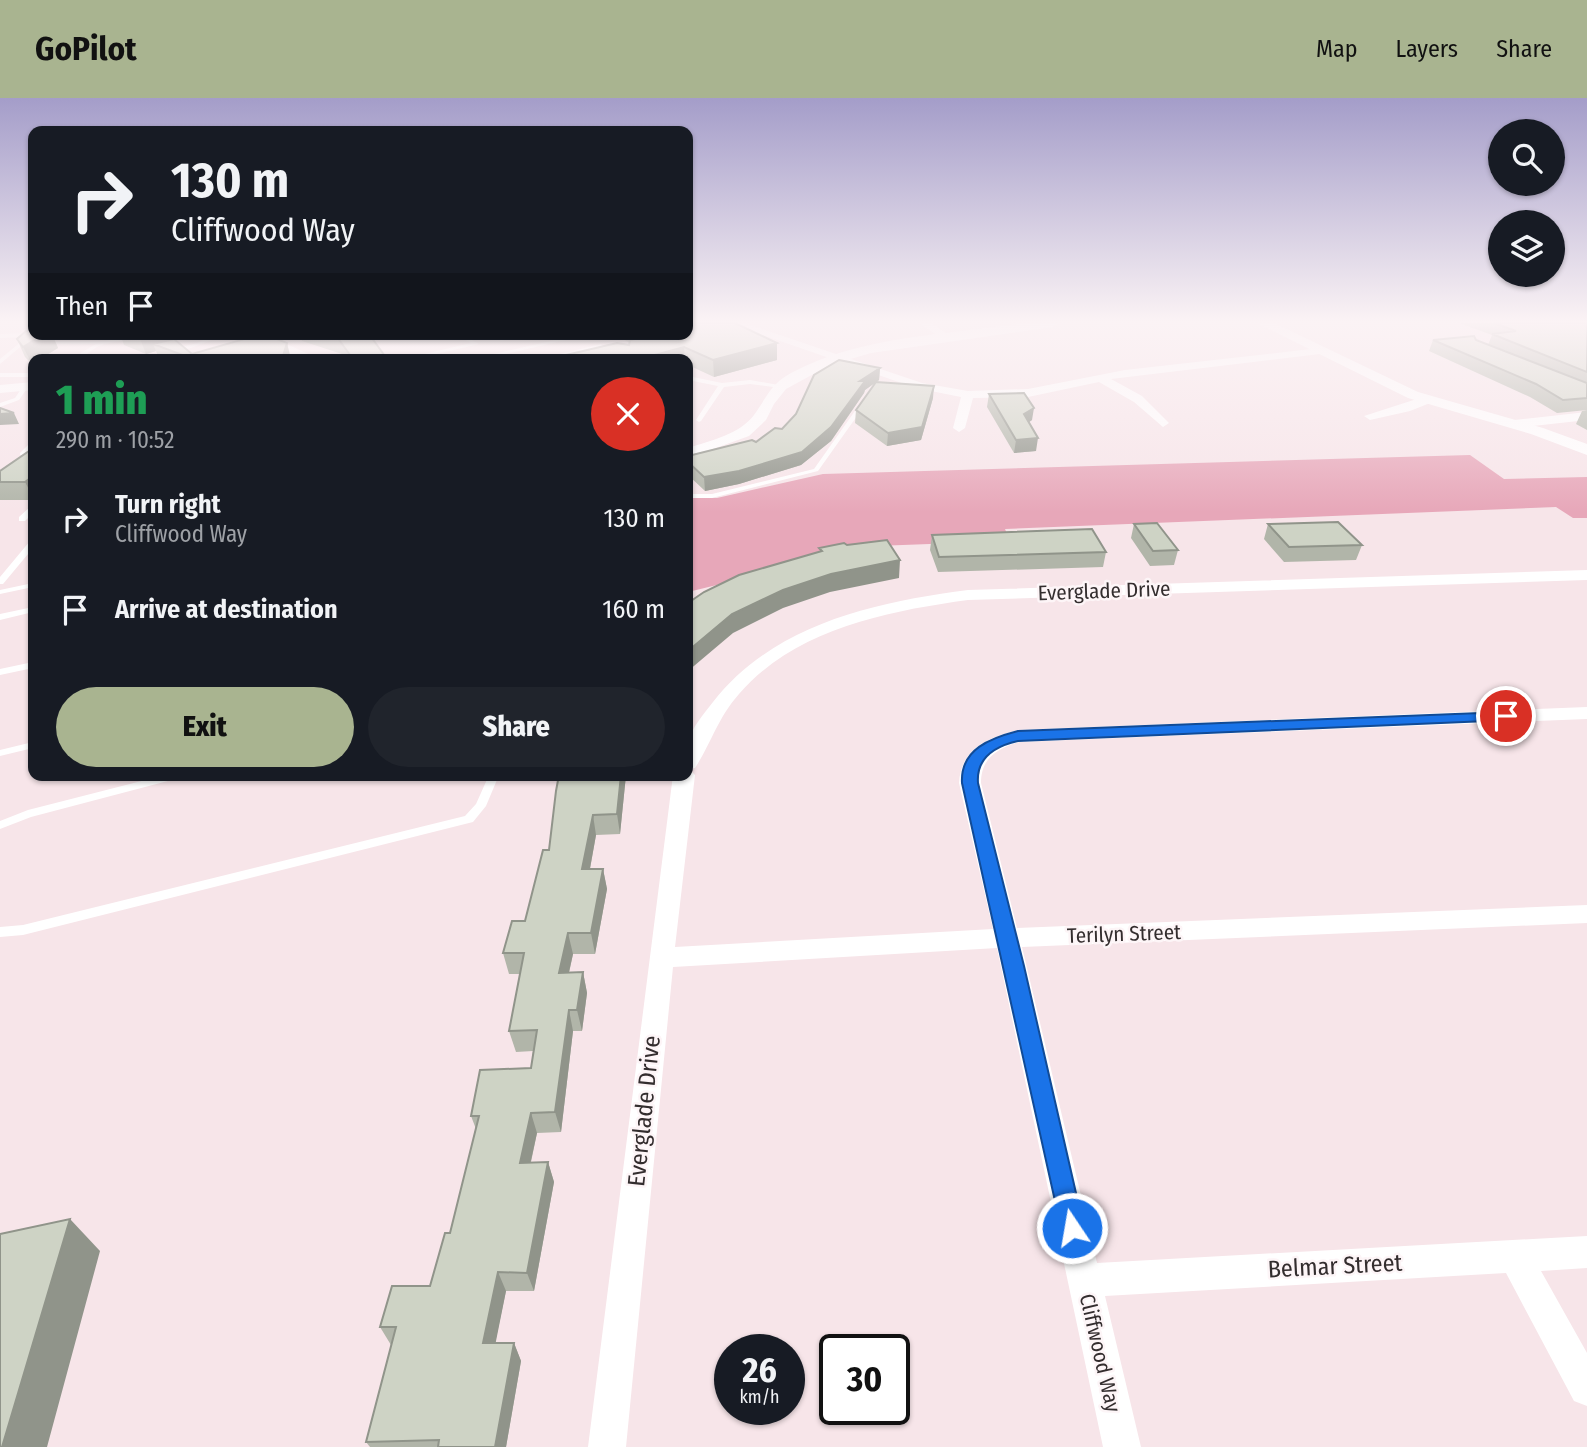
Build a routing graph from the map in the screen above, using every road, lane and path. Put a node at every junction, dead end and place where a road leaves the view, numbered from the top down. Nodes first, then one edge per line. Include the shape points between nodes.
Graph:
1 (20, 386) edge
2 (721, 386) edge
3 (780, 386) edge
4 (915, 386) edge
5 (1062, 386) edge
6 (1115, 386) edge
7 (1396, 386) edge
8 (872, 391) edge
9 (968, 395) junction
10 (1426, 400) junction
11 (0, 405) edge
12 (1370, 416) dead end
13 (1587, 416) edge
14 (699, 420) dead end
15 (1163, 423) dead end
16 (1514, 424) junction
17 (959, 428) dead end
18 (1587, 450) edge
19 (693, 452) edge
20 (693, 496) edge
21 (28, 514) edge
22 (22, 519) dead end
23 (28, 549) edge
24 (1587, 575) edge
25 (0, 582) edge
26 (28, 586) edge
27 (0, 592) edge
28 (28, 611) edge
29 (0, 617) edge
30 (28, 666) edge
31 (0, 672) edge
32 (1587, 713) edge
33 (28, 746) edge
34 (693, 749) edge
35 (0, 753) edge
36 (156, 781) edge
37 (491, 781) edge
38 (683, 781) edge
39 (0, 825) edge
40 (1587, 914) edge
41 (0, 932) edge
42 (1008, 939) junction
43 (661, 958) junction
44 (1587, 1252) edge
45 (1514, 1255) junction
46 (1083, 1281) junction
47 (1587, 1388) edge
48 (607, 1447) edge
49 (1122, 1447) edge

1 - 11 lane via 17,399
2 - 14 lane
3 - 19 street via 761,417 743,433
4 - 9 street
5 - 9 street via 1028,393
6 - 15 street via 1138,399
7 - 10 street
8 - 20 lane via 816,470 712,496
9 - 17 street
10 - 12 street
10 - 16 street
13 - 16 street
16 - 18 street
21 - 22 lane
23 - 25 lane
24 - 34 street, Everglade Drive via 968,595 899,605 805,636 766,660 712,713
26 - 27 lane
28 - 29 lane
30 - 31 lane
32 - 42 street, Cliffwood Way via 1018,736 1000,741 984,749 969,771
33 - 35 lane
36 - 39 lane
37 - 41 lane via 481,806 469,819
38 - 43 street, Everglade Drive
40 - 42 street, Terilyn Street
42 - 43 street, Terilyn Street
42 - 46 street, Cliffwood Way
43 - 48 street, Everglade Drive
44 - 45 street, Belmar Street
45 - 46 street, Belmar Street
45 - 47 street
46 - 49 street, Cliffwood Way

